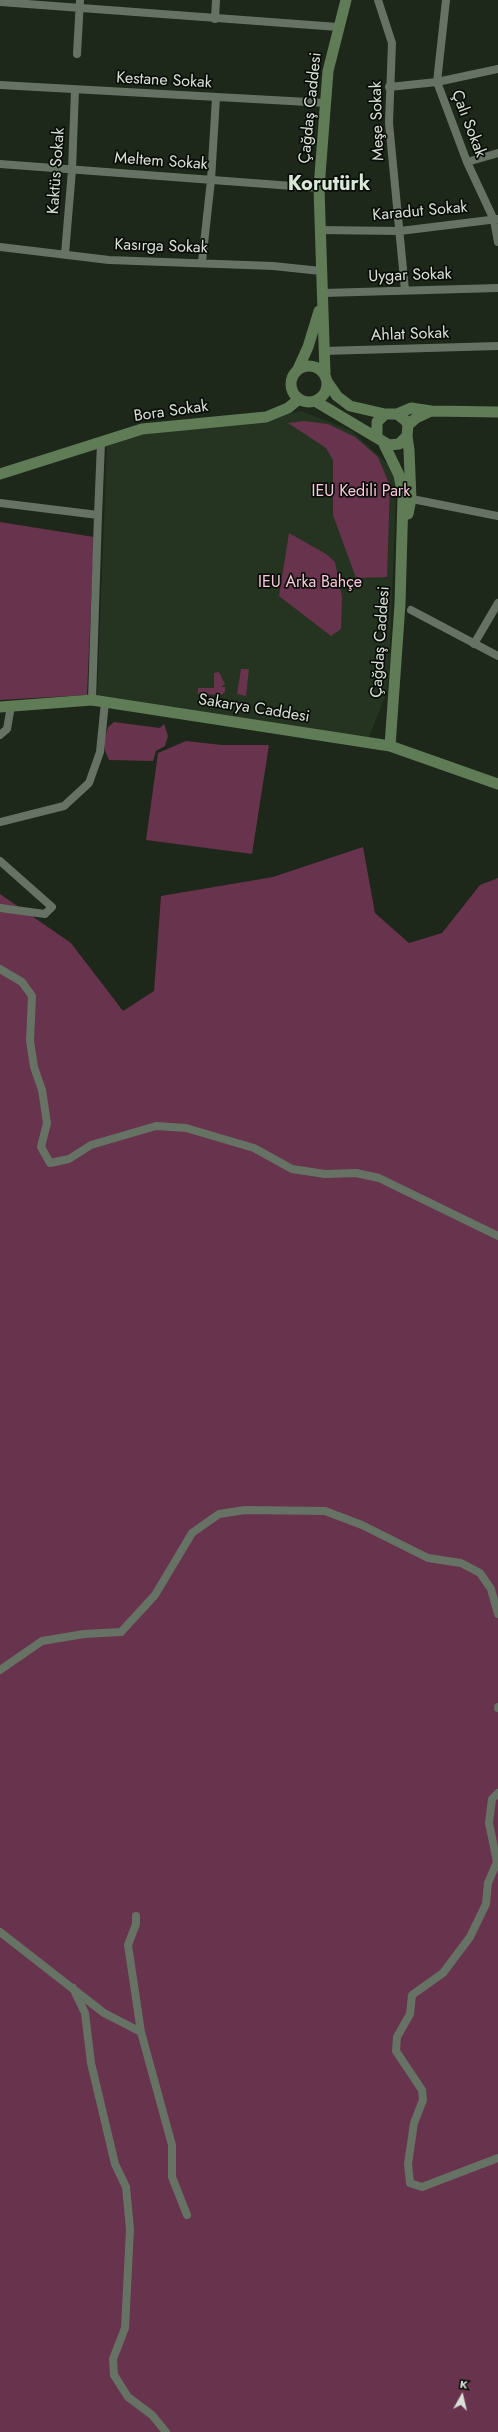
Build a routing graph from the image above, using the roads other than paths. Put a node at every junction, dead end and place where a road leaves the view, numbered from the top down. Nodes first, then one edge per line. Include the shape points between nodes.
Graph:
1 (216, 0) edge
2 (346, 0) edge
3 (378, 0) edge
4 (446, 0) edge
5 (0, 2) edge
6 (80, 4) edge
7 (215, 19) junction
8 (338, 28) junction
9 (77, 54) dead end
10 (498, 69) edge
11 (436, 82) junction
12 (0, 85) edge
13 (389, 87) junction
14 (75, 90) junction
15 (216, 98) junction
16 (326, 103) junction
17 (498, 153) edge
18 (467, 162) junction
19 (0, 164) edge
20 (72, 170) junction
21 (210, 180) junction
22 (319, 188) junction
23 (496, 219) edge
24 (319, 230) junction
25 (400, 231) junction
26 (498, 242) edge
27 (0, 247) edge
28 (65, 254) junction
29 (202, 262) junction
30 (321, 271) junction
31 (498, 288) edge
32 (405, 290) junction
33 (323, 293) junction
34 (498, 346) edge
35 (324, 351) junction
36 (298, 369) junction
37 (326, 378) junction
38 (299, 399) junction
39 (315, 401) junction
40 (431, 411) junction
41 (498, 412) edge
42 (391, 414) junction
43 (407, 431) junction
44 (380, 440) junction
45 (101, 443) junction
46 (0, 474) edge
47 (407, 498) junction
48 (0, 503) edge
49 (98, 515) junction
50 (498, 516) edge
51 (498, 603) edge
52 (411, 610) dead end
53 (474, 644) junction
54 (498, 656) edge
55 (92, 700) junction
56 (105, 702) junction
57 (6, 707) edge
58 (0, 735) edge
59 (390, 746) junction
60 (498, 784) edge
61 (0, 822) edge
62 (0, 861) edge
63 (0, 908) edge
64 (0, 969) edge
65 (498, 1236) edge
66 (498, 1614) edge
67 (0, 1670) edge
68 (498, 1793) edge
69 (136, 1916) dead end
70 (0, 1932) edge
71 (73, 1988) junction
72 (142, 2032) junction
73 (498, 2158) edge
74 (187, 2215) dead end
75 (166, 2432) edge

1 - 7 street
2 - 8 main road, Çağdaş Caddesi
3 - 13 street, Meşe Sokak via 392,43
4 - 11 street
5 - 6 street
6 - 7 street
6 - 9 street
7 - 8 street
8 - 16 main road, Çağdaş Caddesi via 328,71
10 - 11 street
11 - 13 street
11 - 18 street, Çalı Sokak
12 - 14 street, Kestane Sokak
13 - 25 street, Meşe Sokak via 389,123
14 - 15 street, Kestane Sokak
14 - 20 street, Kaktüs Sokak
15 - 16 street, Kestane Sokak
15 - 21 street
16 - 22 main road, Çağdaş Caddesi
17 - 18 street
18 - 23 street, Çalı Sokak
19 - 20 street, Meltem Sokak
20 - 21 street, Meltem Sokak
20 - 28 street, Kaktüs Sokak
21 - 22 street, Meltem Sokak
21 - 29 street
22 - 24 main road, Çağdaş Caddesi
23 - 25 street, Karadut Sokak
23 - 26 street, Çalı Sokak
24 - 25 street, Karadut Sokak
24 - 30 main road, Çağdaş Caddesi
25 - 32 street, Meşe Sokak
27 - 28 street, Kasırga Sokak
28 - 29 street, Kasırga Sokak via 109,260
29 - 30 street, Kasırga Sokak
30 - 33 main road, Çağdaş Caddesi
31 - 32 street, Uygar Sokak
32 - 33 street, Uygar Sokak
33 - 35 main road, Çağdaş Caddesi
33 - 36 main road, Çağdaş Caddesi via 312,336
34 - 35 street, Ahlat Sokak
35 - 37 main road, Çağdaş Caddesi
36 - 37 main road via 309,365 321,369
36 - 38 main road via 291,384
37 - 39 main road via 325,394
37 - 42 main road via 337,396 350,406
38 - 39 main road
38 - 45 main road, Bora Sokak via 288,408 266,417 142,429
39 - 44 main road
40 - 41 main road
40 - 42 main road via 411,408
40 - 43 main road via 416,418
42 - 43 main road via 402,416
42 - 44 main road via 377,422
43 - 44 main road via 399,444
43 - 47 main road, Çağdaş Caddesi
44 - 47 main road, Çağdaş Caddesi via 399,476
45 - 46 main road, Bora Sokak
45 - 49 street
47 - 50 street
47 - 59 main road, Çağdaş Caddesi
48 - 49 street
49 - 55 street
51 - 53 street
52 - 53 street
53 - 54 street
55 - 56 main road, Sakarya Caddesi
55 - 57 main road, Sakarya Caddesi
56 - 59 main road, Sakarya Caddesi
56 - 61 street via 100,752 89,783 64,806
57 - 58 street via 7,728
59 - 60 main road, Sakarya Caddesi
62 - 63 street via 52,907 45,914
64 - 65 street via 22,982 32,996 30,1040 47,1123 41,1147 50,1162 69,1159 91,1145 148,1128 186,1128 254,1148 292,1169 325,1174 356,1173 379,1178
66 - 67 street via 491,1589 480,1572 461,1563 428,1558 362,1525 325,1511 245,1510 219,1514 192,1533 155,1595 121,1632 84,1634 42,1641
68 - 73 street via 492,1799 489,1823 497,1862 488,1883 486,1904 470,1937 443,1973 412,1996 410,2014 397,2037 396,2051 422,2090 423,2100 414,2123 408,2164 410,2183 422,2187
69 - 72 street via 136,1924 128,1945
70 - 71 street
71 - 72 street via 104,2014
71 - 75 street via 85,2013 91,2063 115,2164 126,2194 130,2229 125,2328 113,2360 114,2375 128,2397 152,2415
72 - 74 street via 172,2145 172,2177

